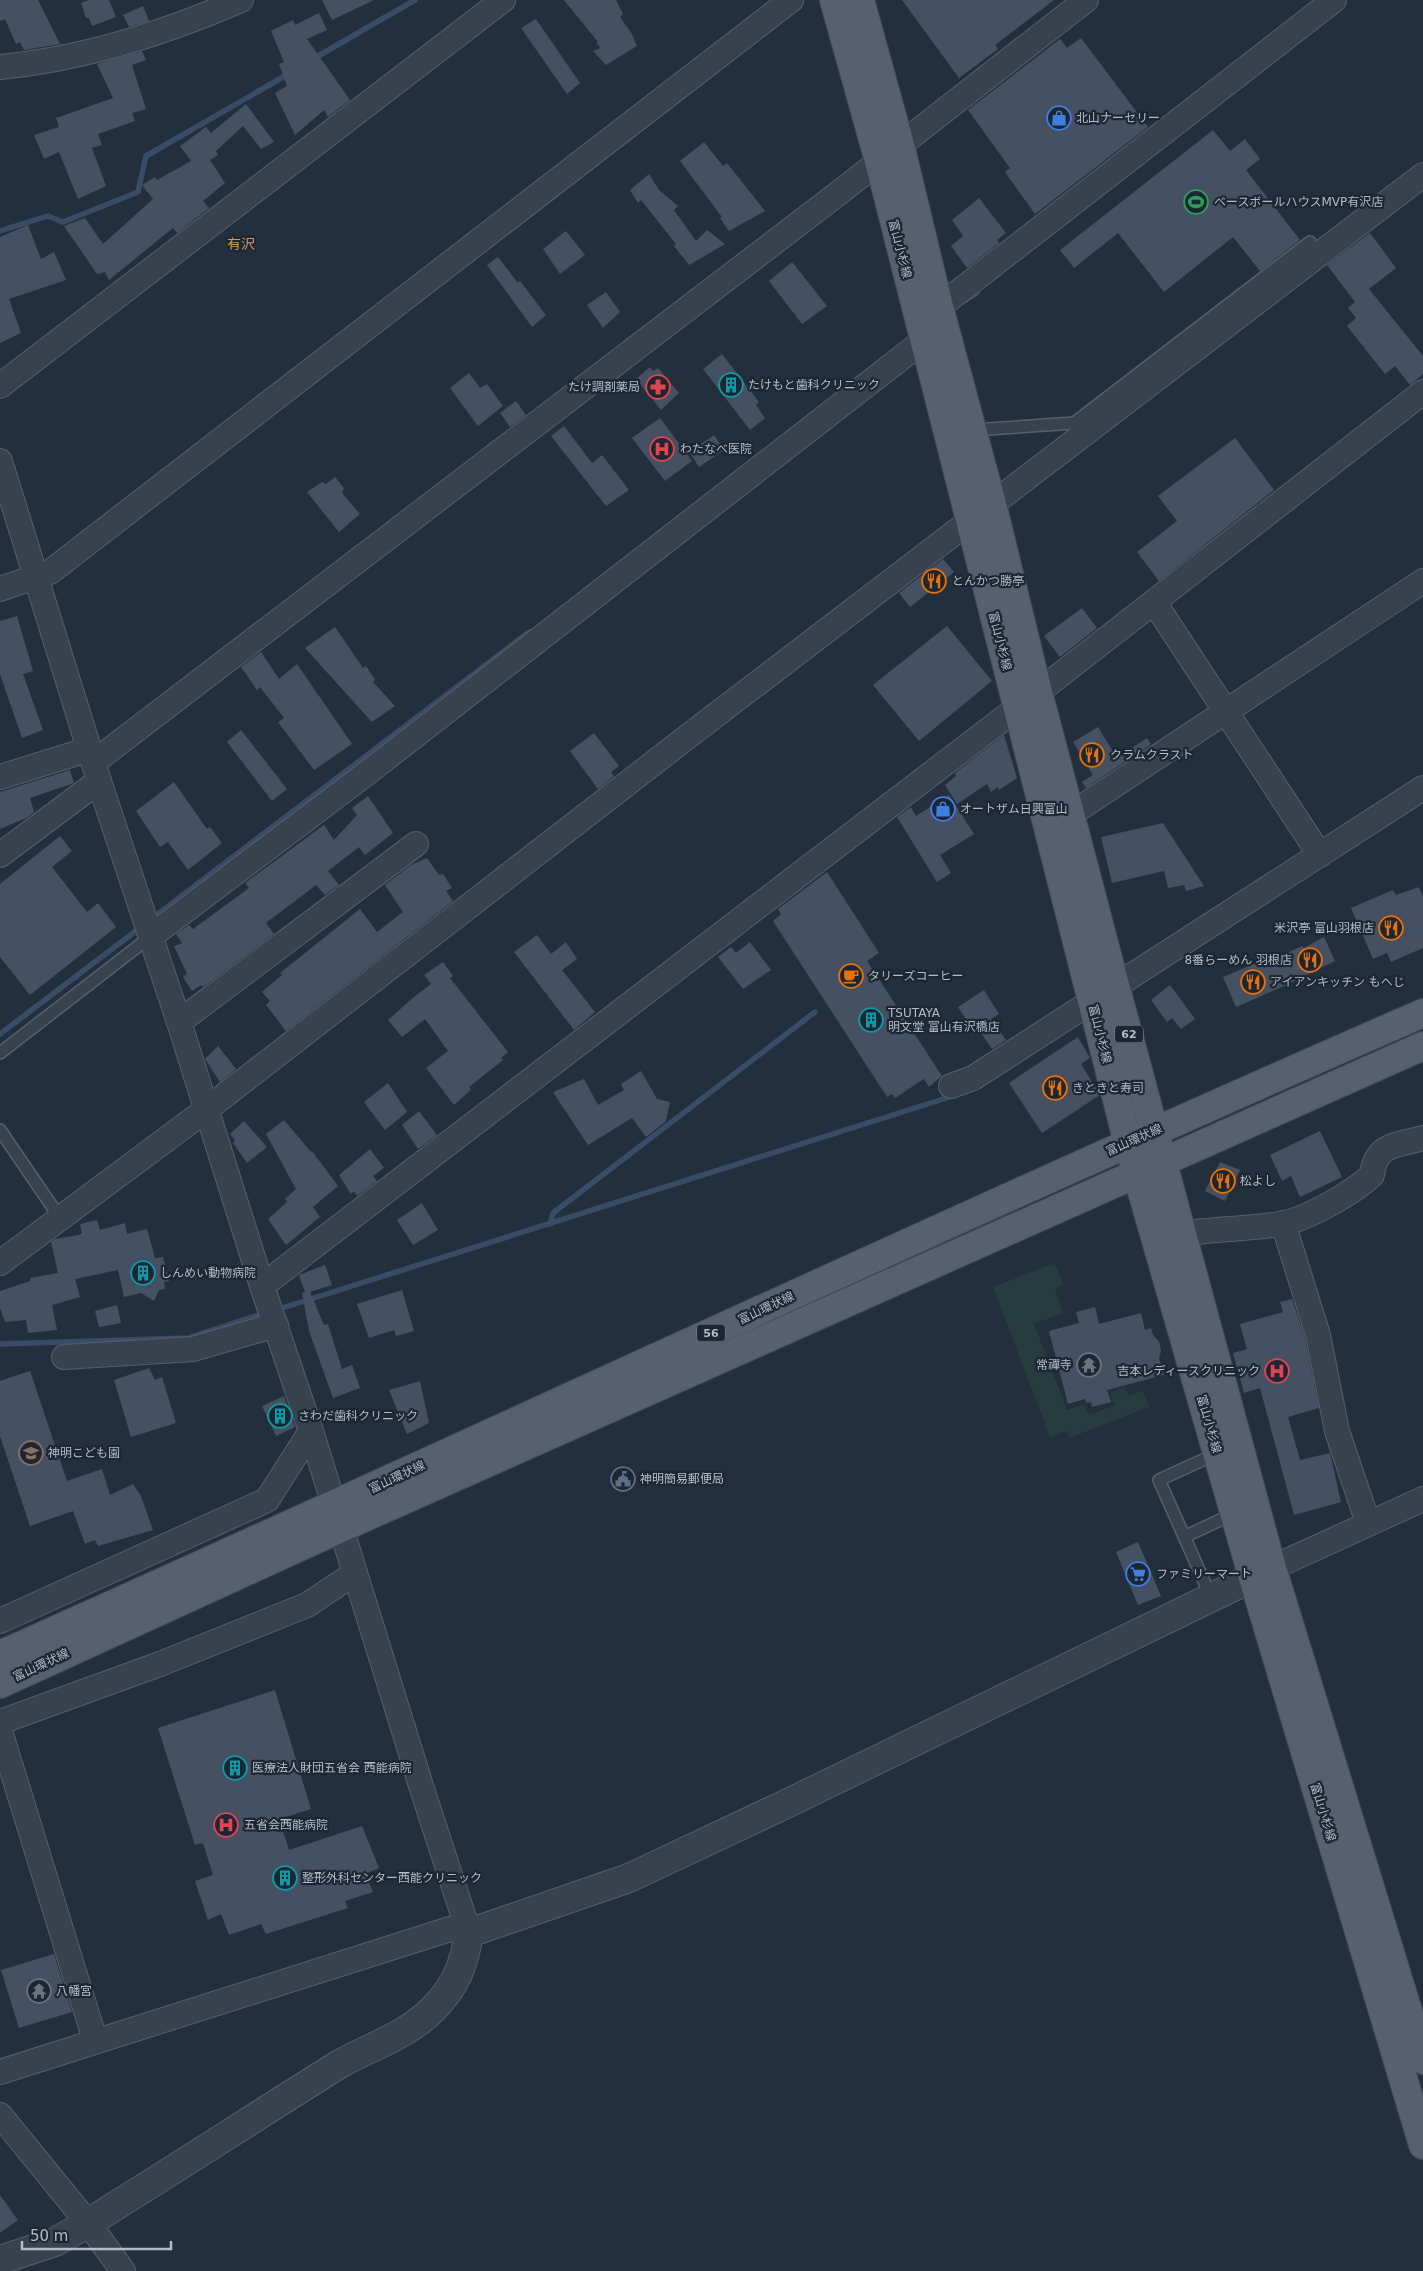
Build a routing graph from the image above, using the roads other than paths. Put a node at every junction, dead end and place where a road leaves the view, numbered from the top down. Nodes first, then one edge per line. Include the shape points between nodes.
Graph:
1 (242, 0) edge
2 (503, 0) edge
3 (791, 0) edge
4 (834, 0) edge
5 (860, 0) edge
6 (1086, 0) edge
7 (1334, 0) edge
8 (0, 67) edge
9 (900, 145) junction
10 (879, 161) junction
11 (1423, 175) edge
12 (1310, 242) dead end
13 (939, 307) junction
14 (923, 341) junction
15 (0, 386) edge
16 (1423, 392) edge
17 (1106, 407) junction
18 (988, 429) dead end
19 (1, 466) edge
20 (992, 504) junction
21 (970, 521) junction
22 (36, 578) junction
23 (1423, 581) edge
24 (0, 589) edge
25 (1154, 602) junction
26 (1028, 699) junction
27 (1226, 711) junction
28 (94, 764) junction
29 (0, 777) edge
30 (1423, 788) edge
31 (1071, 814) junction
32 (416, 844) dead end
33 (1320, 855) junction
34 (0, 856) edge
35 (150, 937) junction
36 (1115, 985) junction
37 (1092, 1002) junction
38 (1423, 1013) edge
39 (179, 1022) junction
40 (1423, 1046) edge
41 (0, 1053) edge
42 (952, 1086) dead end
43 (207, 1109) junction
44 (0, 1130) edge
45 (1155, 1130) junction
46 (1423, 1138) edge
47 (1128, 1143) junction
48 (1164, 1160) junction
49 (1136, 1173) junction
50 (60, 1218) junction
51 (1283, 1224) junction
52 (1182, 1235) junction
53 (0, 1264) edge
54 (262, 1286) junction
55 (276, 1325) junction
56 (64, 1357) dead end
57 (311, 1431) junction
58 (1218, 1453) junction
59 (1423, 1499) edge
60 (1235, 1513) junction
61 (338, 1517) junction
62 (1368, 1524) junction
63 (1184, 1537) junction
64 (355, 1573) junction
65 (1263, 1573) junction
66 (1211, 1598) junction
67 (0, 1621) edge
68 (0, 1655) edge
69 (0, 1684) edge
70 (0, 1722) edge
71 (0, 1731) edge
72 (469, 1933) junction
73 (95, 2040) junction
74 (1423, 2060) edge
75 (0, 2072) edge
76 (0, 2115) edge
77 (1423, 2145) edge
78 (88, 2223) junction
79 (0, 2260) edge
80 (122, 2271) edge

1 - 8 street via 187,22 96,50
2 - 15 street
3 - 22 street via 66,560
4 - 10 main road, 富山小杉線 / 62
5 - 9 main road, 富山小杉線 / 62
6 - 9 street
7 - 13 street
9 - 10 street
9 - 13 main road, 富山小杉線 / 62
10 - 14 main road, 富山小杉線 / 62
10 - 28 street
11 - 17 street
12 - 17 lane
13 - 20 main road, 富山小杉線 / 62
14 - 21 main road, 富山小杉線 / 62
14 - 35 street via 367,773
16 - 25 street
17 - 18 lane via 1074,423
17 - 20 street
19 - 22 street
20 - 21 street
20 - 26 main road, 富山小杉線 / 62
21 - 26 main road, 富山小杉線 / 62
21 - 43 street
22 - 24 street
22 - 28 street
23 - 27 street
25 - 26 street
25 - 27 street
26 - 31 main road, 富山小杉線 / 62
26 - 37 main road, 富山小杉線 / 62
26 - 54 street
27 - 31 street
27 - 33 street
28 - 29 street
28 - 34 street
28 - 35 street
30 - 33 street
31 - 36 main road, 富山小杉線 / 62
32 - 39 street
33 - 36 street
35 - 39 street
35 - 41 lane
36 - 37 street
36 - 45 main road, 富山小杉線 / 62
37 - 42 street via 973,1078
37 - 47 main road, 富山小杉線 / 62
38 - 45 main road, 富山環状線 / 56
39 - 43 street
40 - 48 main road, 富山環状線 / 56
43 - 50 street
43 - 54 street
44 - 50 lane
45 - 47 main road, 富山環状線 / 56
45 - 48 main road, 富山小杉線 / 62
46 - 51 street via 1382,1150 1374,1161 1372,1175 1363,1183 1320,1210
47 - 49 main road, 富山小杉線 / 62
47 - 61 main road, 富山環状線 / 56
48 - 49 main road, 富山環状線 / 56
48 - 52 main road, 富山小杉線 / 62
49 - 58 main road, 富山小杉線 / 62
49 - 61 main road, 富山環状線 / 56
50 - 53 street
51 - 52 street
51 - 62 street via 1318,1335 1337,1431
52 - 65 main road, 富山小杉線 / 62
54 - 55 street
55 - 56 street via 194,1349
55 - 57 street
57 - 61 street
57 - 67 street via 267,1500
58 - 60 main road, 富山小杉線 / 62
58 - 63 lane via 1159,1480
59 - 62 street
60 - 63 lane
60 - 65 main road, 富山小杉線 / 62
61 - 64 street
61 - 68 main road, 富山環状線 / 56
61 - 69 main road, 富山環状線 / 56
62 - 65 street
63 - 66 lane
64 - 70 street via 307,1605 160,1664
64 - 72 street
65 - 66 street
65 - 74 main road, 富山小杉線 / 62
65 - 77 main road, 富山小杉線 / 62
66 - 72 street via 629,1878
71 - 73 street
72 - 73 street via 450,1929
72 - 78 street via 465,1960 451,1988 431,2011 397,2036 341,2064
73 - 75 street
76 - 78 street
78 - 79 street via 55,2242
78 - 80 street

